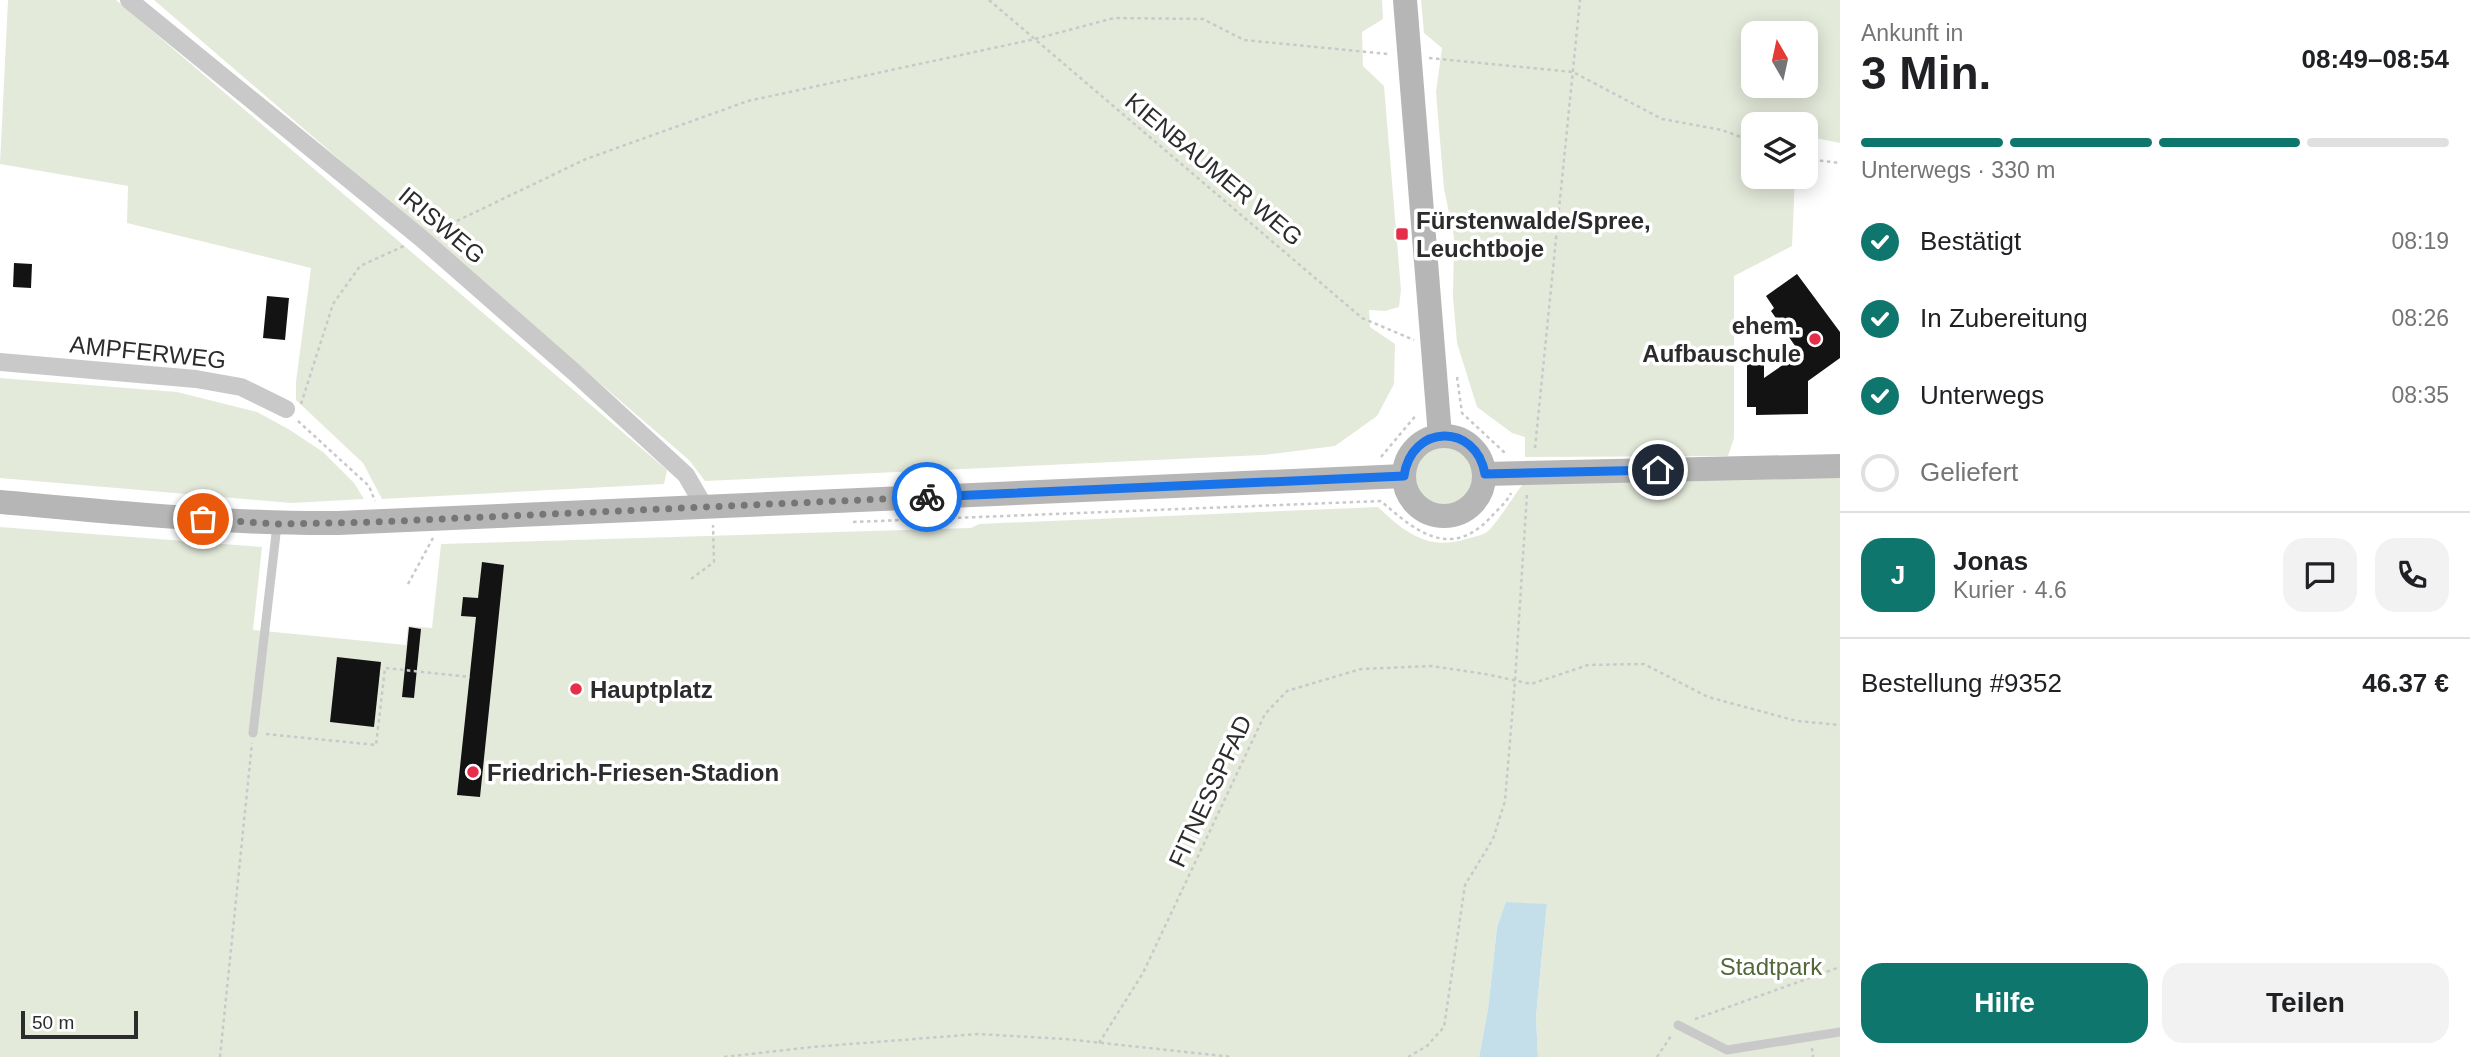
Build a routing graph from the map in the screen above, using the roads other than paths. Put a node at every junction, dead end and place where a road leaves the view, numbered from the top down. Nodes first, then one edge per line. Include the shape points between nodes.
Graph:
1 (130, 0) edge
2 (1405, 0) edge
3 (0, 362) edge
4 (291, 414) road end
5 (1440, 436) junction
6 (1840, 466) edge
7 (1485, 474) junction
8 (1392, 477) junction
9 (0, 502) edge
10 (704, 506) junction
11 (277, 524) junction
12 (253, 733) road end
13 (1678, 1025) road end
14 (1840, 1032) edge

1 - 10 street, IRISWEG via 421,238 575,372 686,475
2 - 5 main road via 1426,350
3 - 4 street, AMPFERWEG via 241,387
5 - 7 main road via 1469,444 1478,453
5 - 8 main road via 1420,443
6 - 7 main road
7 - 8 main road via 1474,503 1450,516 1424,511
8 - 10 main road
9 - 11 main road
10 - 11 main road
11 - 12 lane
13 - 14 lane via 1727,1050

